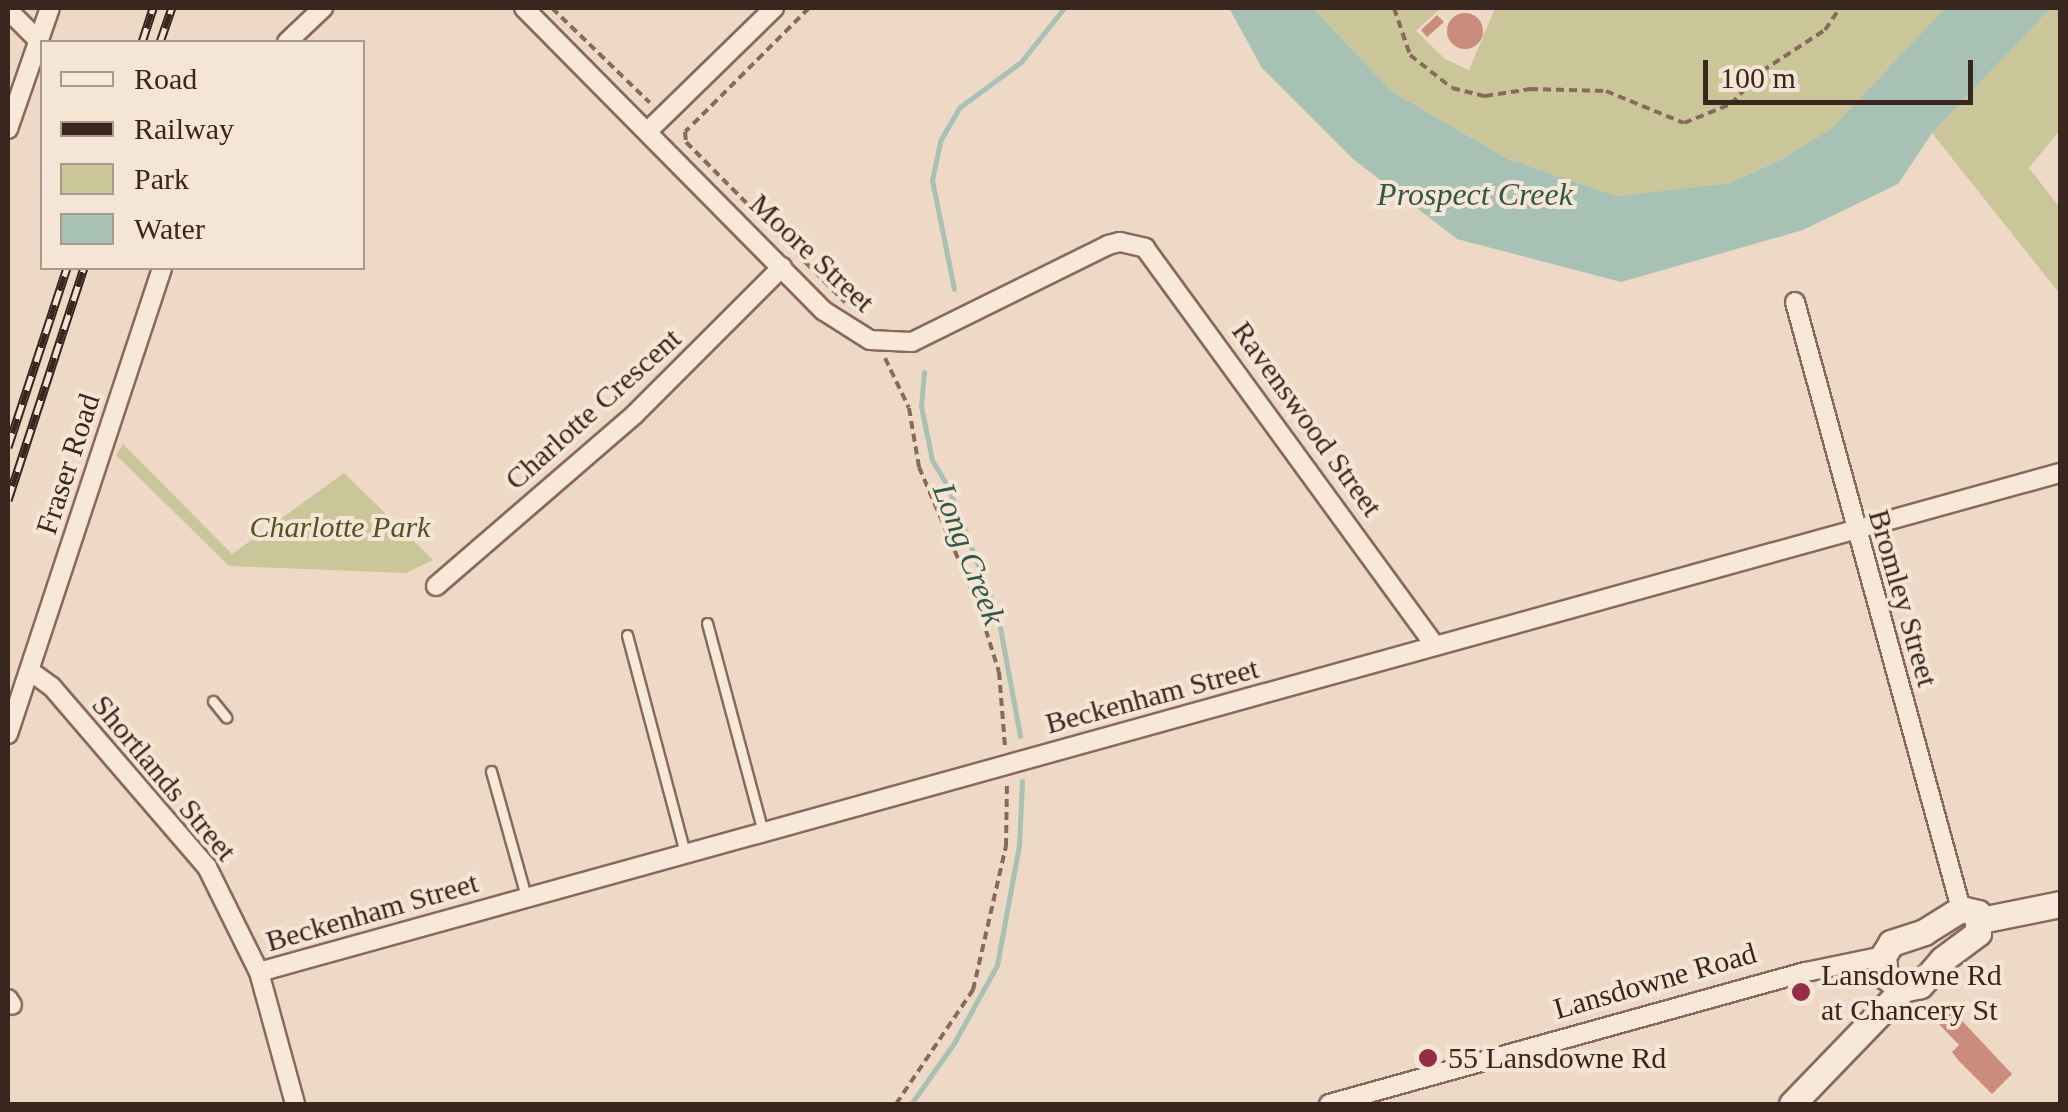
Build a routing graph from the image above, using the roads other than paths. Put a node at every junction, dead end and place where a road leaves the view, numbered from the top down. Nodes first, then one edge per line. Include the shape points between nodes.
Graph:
1 (50, 8) edge
2 (323, 8) edge
3 (524, 8) edge
4 (774, 8) edge
5 (8, 10) edge
6 (289, 40) edge
7 (38, 41) junction
8 (8, 129) edge
9 (648, 131) junction
10 (1120, 242) joint
11 (782, 268) junction
12 (161, 270) edge
13 (1794, 302) dead end
14 (2060, 473) edge
15 (1856, 534) junction
16 (436, 586) dead end
17 (707, 623) dead end
18 (627, 635) dead end
19 (1435, 646) junction
20 (30, 671) junction
21 (213, 701) dead end
22 (226, 718) dead end
23 (8, 734) edge
24 (492, 772) dead end
25 (763, 832) junction
26 (685, 853) junction
27 (526, 896) junction
28 (2060, 904) edge
29 (1971, 914) junction
30 (1883, 956) junction
31 (260, 972) junction
32 (1902, 989) junction
33 (295, 1104) edge
34 (1328, 1104) edge
35 (1792, 1104) edge

1 - 7 street
2 - 6 street
3 - 9 street, Moore Street
4 - 9 street
5 - 7 street
7 - 8 street
9 - 11 street, Moore Street
10 - 11 street, Moore Street via 933,334 896,344 838,324
10 - 19 street, Ravenswood Street via 1145,248 1155,259
11 - 16 street, Charlotte Crescent via 635,414
12 - 20 street, Fraser Road
13 - 15 street, Bromley Street
14 - 15 street, Beckenham Street
15 - 19 street, Beckenham Street
15 - 29 street, Bromley Street
17 - 25 lane
18 - 26 lane
19 - 25 street, Beckenham Street
20 - 23 street, Fraser Road
20 - 31 street, Shortlands Street via 52,687 207,867
21 - 22 lane
24 - 27 lane
25 - 26 street, Beckenham Street
26 - 27 street, Beckenham Street
27 - 31 street, Beckenham Street
28 - 29 main road
29 - 30 main road via 1895,940
29 - 32 main road via 1974,936 1920,985
30 - 32 main road via 1885,976
30 - 34 street, Lansdowne Road
31 - 33 street, Shortlands Street
32 - 35 main road

